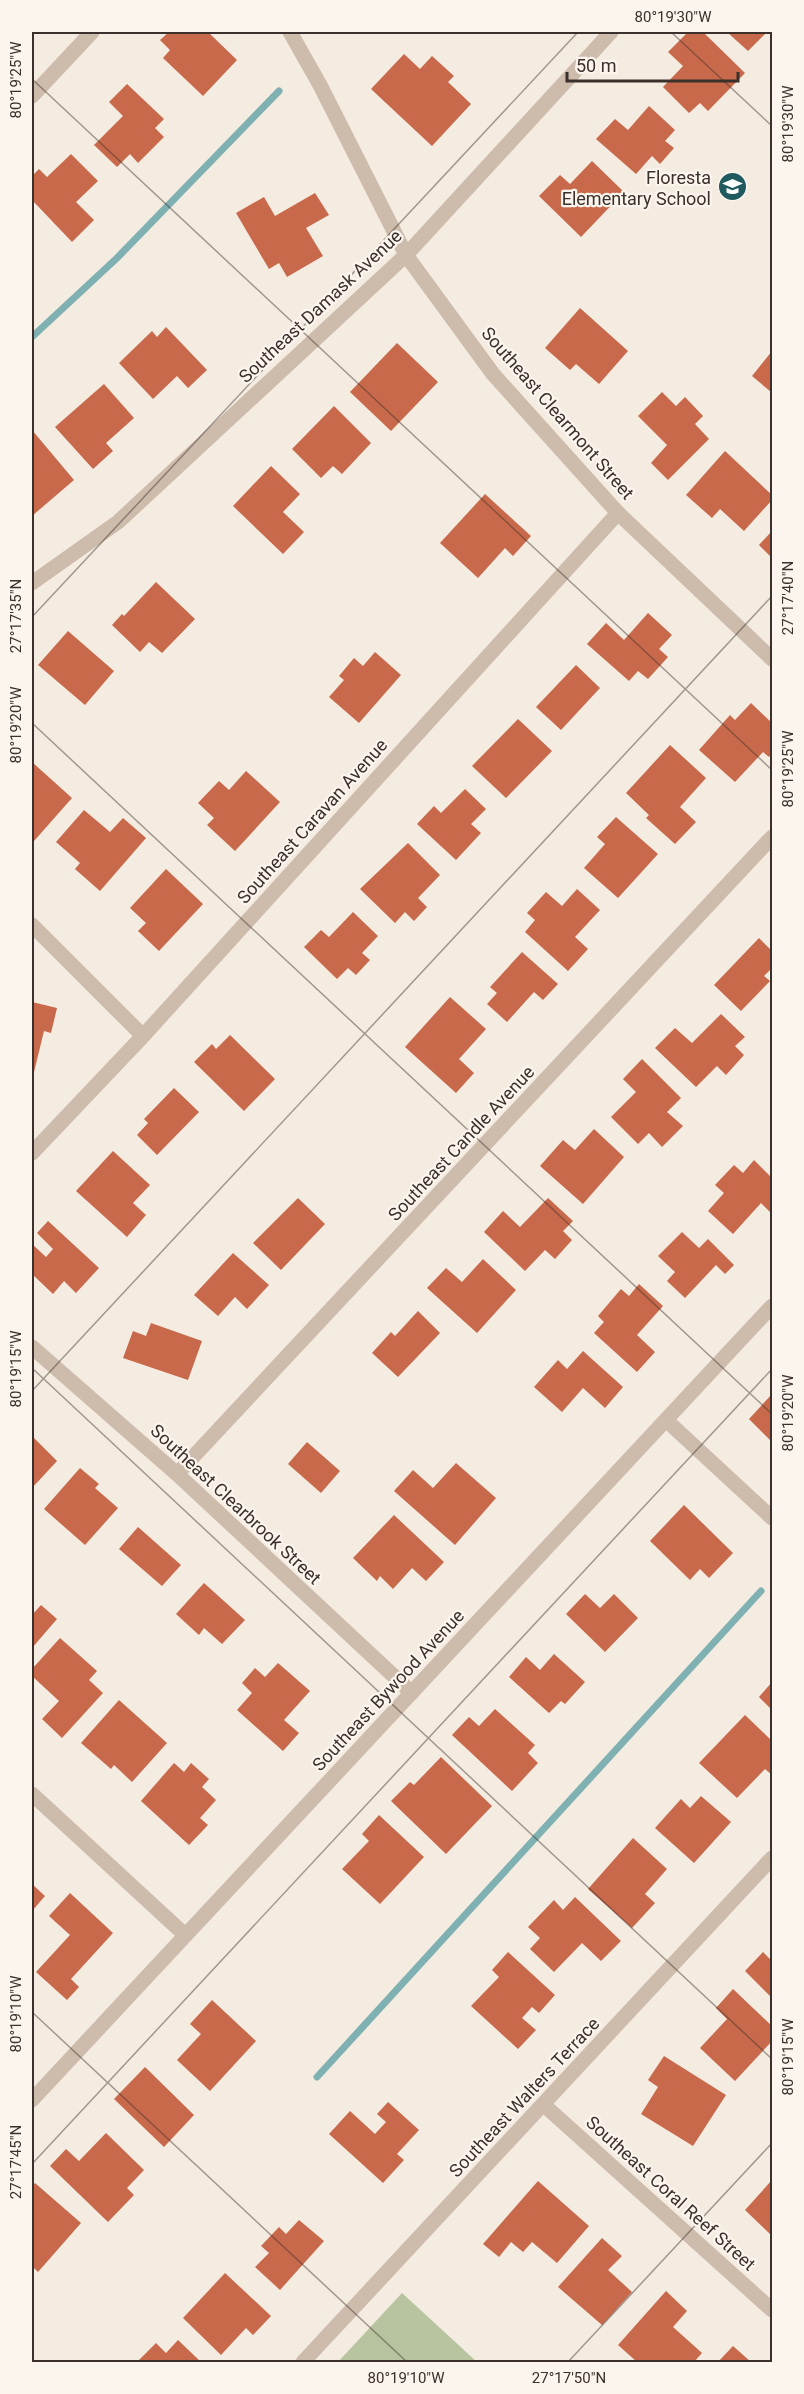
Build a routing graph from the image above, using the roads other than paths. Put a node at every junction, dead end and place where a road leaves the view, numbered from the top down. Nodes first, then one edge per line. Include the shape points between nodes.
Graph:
1 (92, 32) edge
2 (290, 32) edge
3 (611, 32) edge
4 (32, 96) edge
5 (406, 255) junction
6 (618, 513) junction
7 (32, 583) edge
8 (772, 659) edge
9 (772, 837) edge
10 (32, 925) edge
11 (143, 1036) junction
12 (32, 1153) edge
13 (772, 1306) edge
14 (32, 1347) edge
15 (666, 1420) junction
16 (177, 1474) junction
17 (772, 1518) edge
18 (412, 1693) junction
19 (32, 1794) edge
20 (772, 1858) edge
21 (184, 1934) junction
22 (32, 2100) edge
23 (544, 2105) junction
24 (772, 2310) edge
25 (303, 2362) edge

1 - 4 street
2 - 5 street, Southeast Clearmont Street
3 - 5 street, Southeast Damask Avenue
5 - 6 street, Southeast Clearmont Street via 493,374
5 - 7 street, Southeast Damask Avenue via 118,522
6 - 8 street, Southeast Clearmont Street
6 - 11 street, Southeast Caravan Avenue
9 - 16 street, Southeast Candle Avenue
10 - 11 street
11 - 12 street, Southeast Caravan Avenue
13 - 15 street, Southeast Bywood Avenue
14 - 16 street, Southeast Clearbrook Street
15 - 17 street
15 - 18 street, Southeast Bywood Avenue
16 - 18 street, Southeast Clearbrook Street
18 - 21 street, Southeast Bywood Avenue
19 - 21 street
20 - 23 street, Southeast Walters Terrace
21 - 22 street, Southeast Bywood Avenue
23 - 24 street, Southeast Coral Reef Street
23 - 25 street, Southeast Walters Terrace

